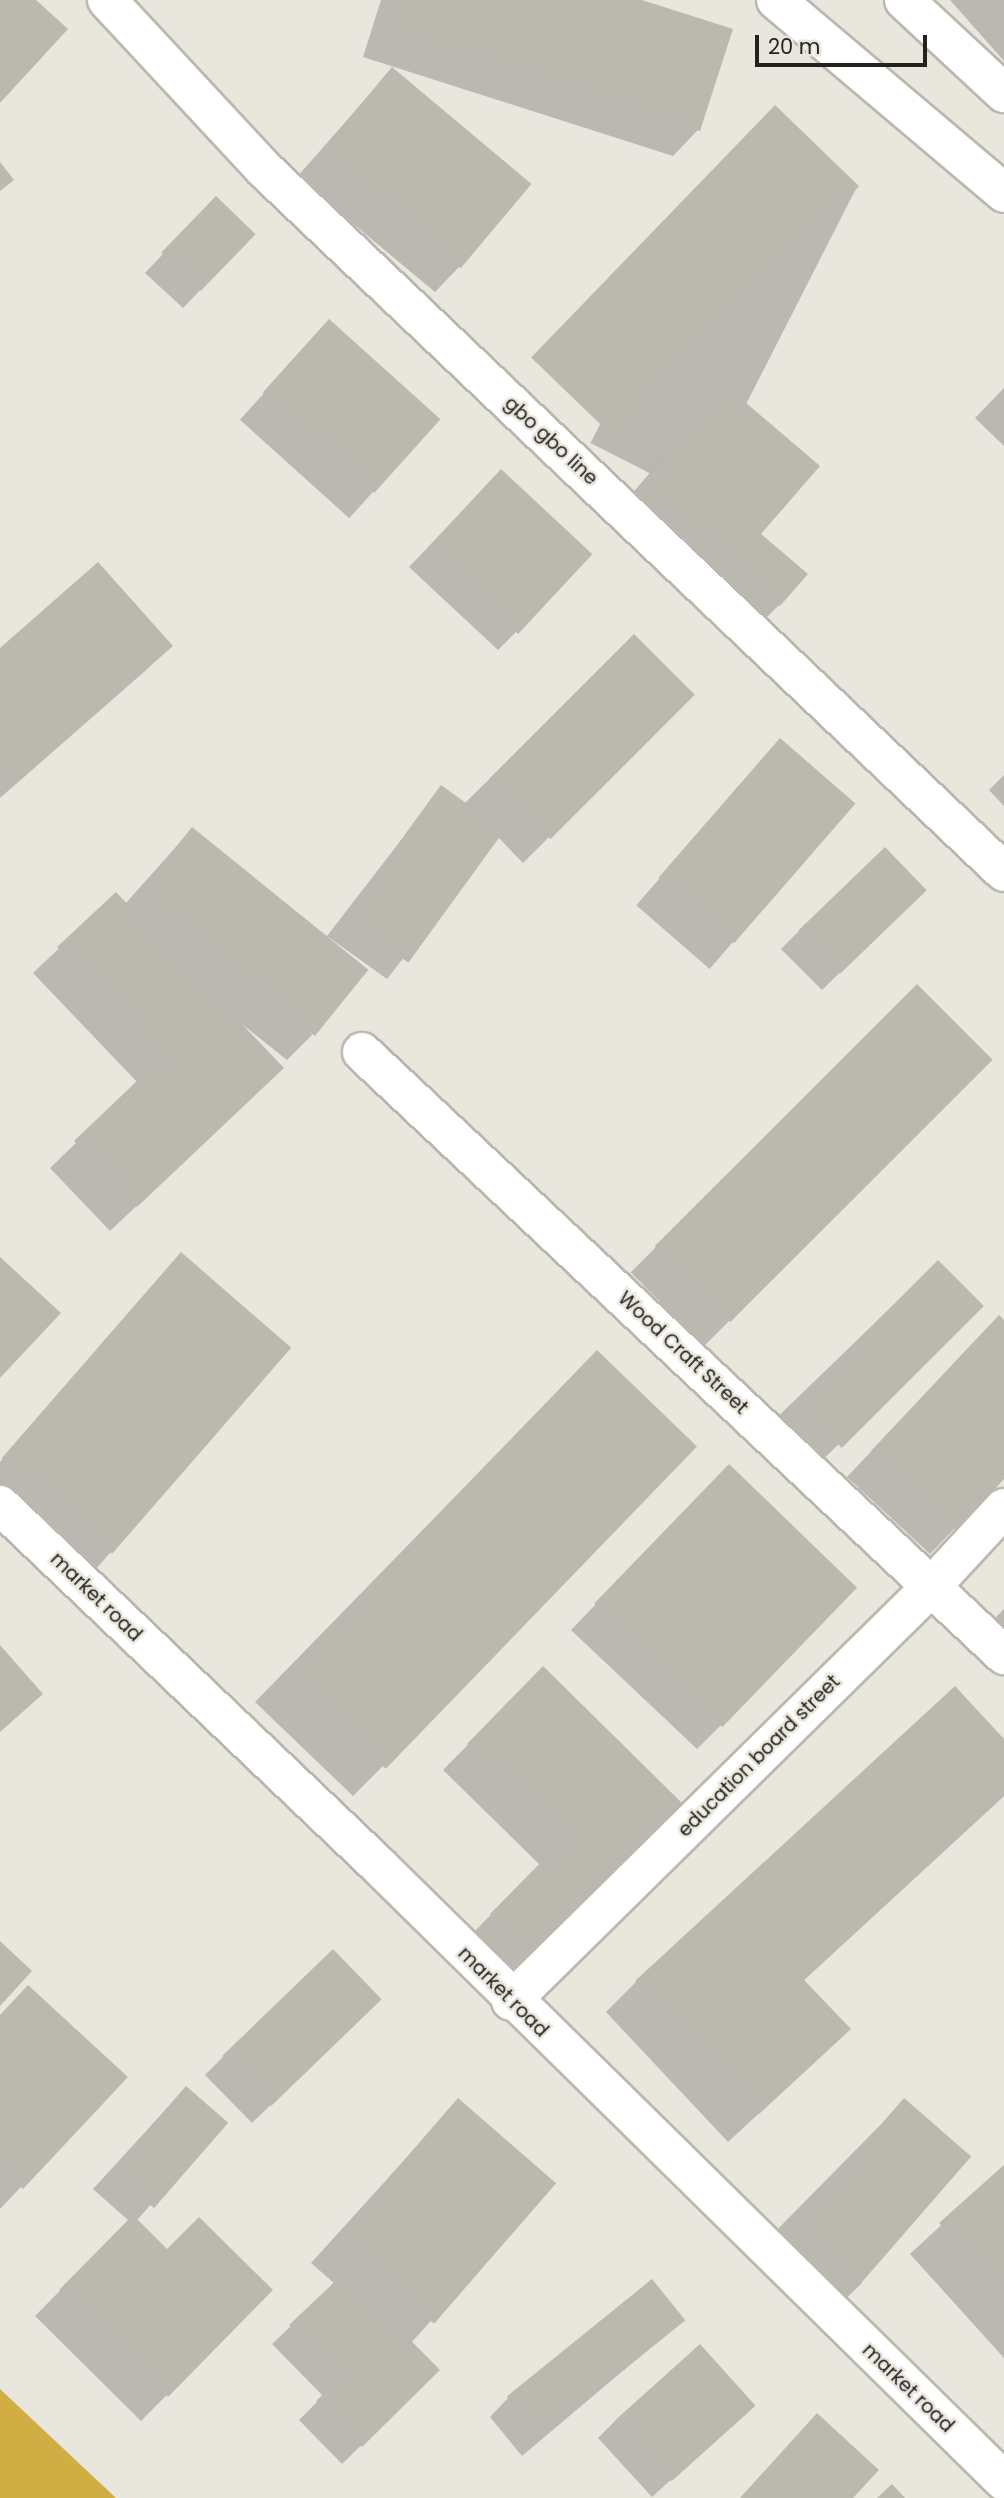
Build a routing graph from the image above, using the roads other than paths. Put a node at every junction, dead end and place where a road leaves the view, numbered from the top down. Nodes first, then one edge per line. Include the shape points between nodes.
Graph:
1 (107, 0) edge
2 (776, 0) edge
3 (904, 0) edge
4 (1004, 93) edge
5 (1004, 193) edge
6 (1004, 872) edge
7 (362, 1052) dead end
8 (0, 1504) edge
9 (1004, 1508) edge
10 (932, 1586) junction
11 (1004, 1655) edge
12 (511, 2001) junction
13 (1004, 2481) edge

1 - 6 street, gbo gbo line via 265,170
2 - 5 street
3 - 4 street
7 - 10 street, Wood Craft Street
8 - 12 street, market road via 378,1865
9 - 10 street, education board street
10 - 11 street, Wood Craft Street
10 - 12 street, education board street
12 - 13 street, market road

